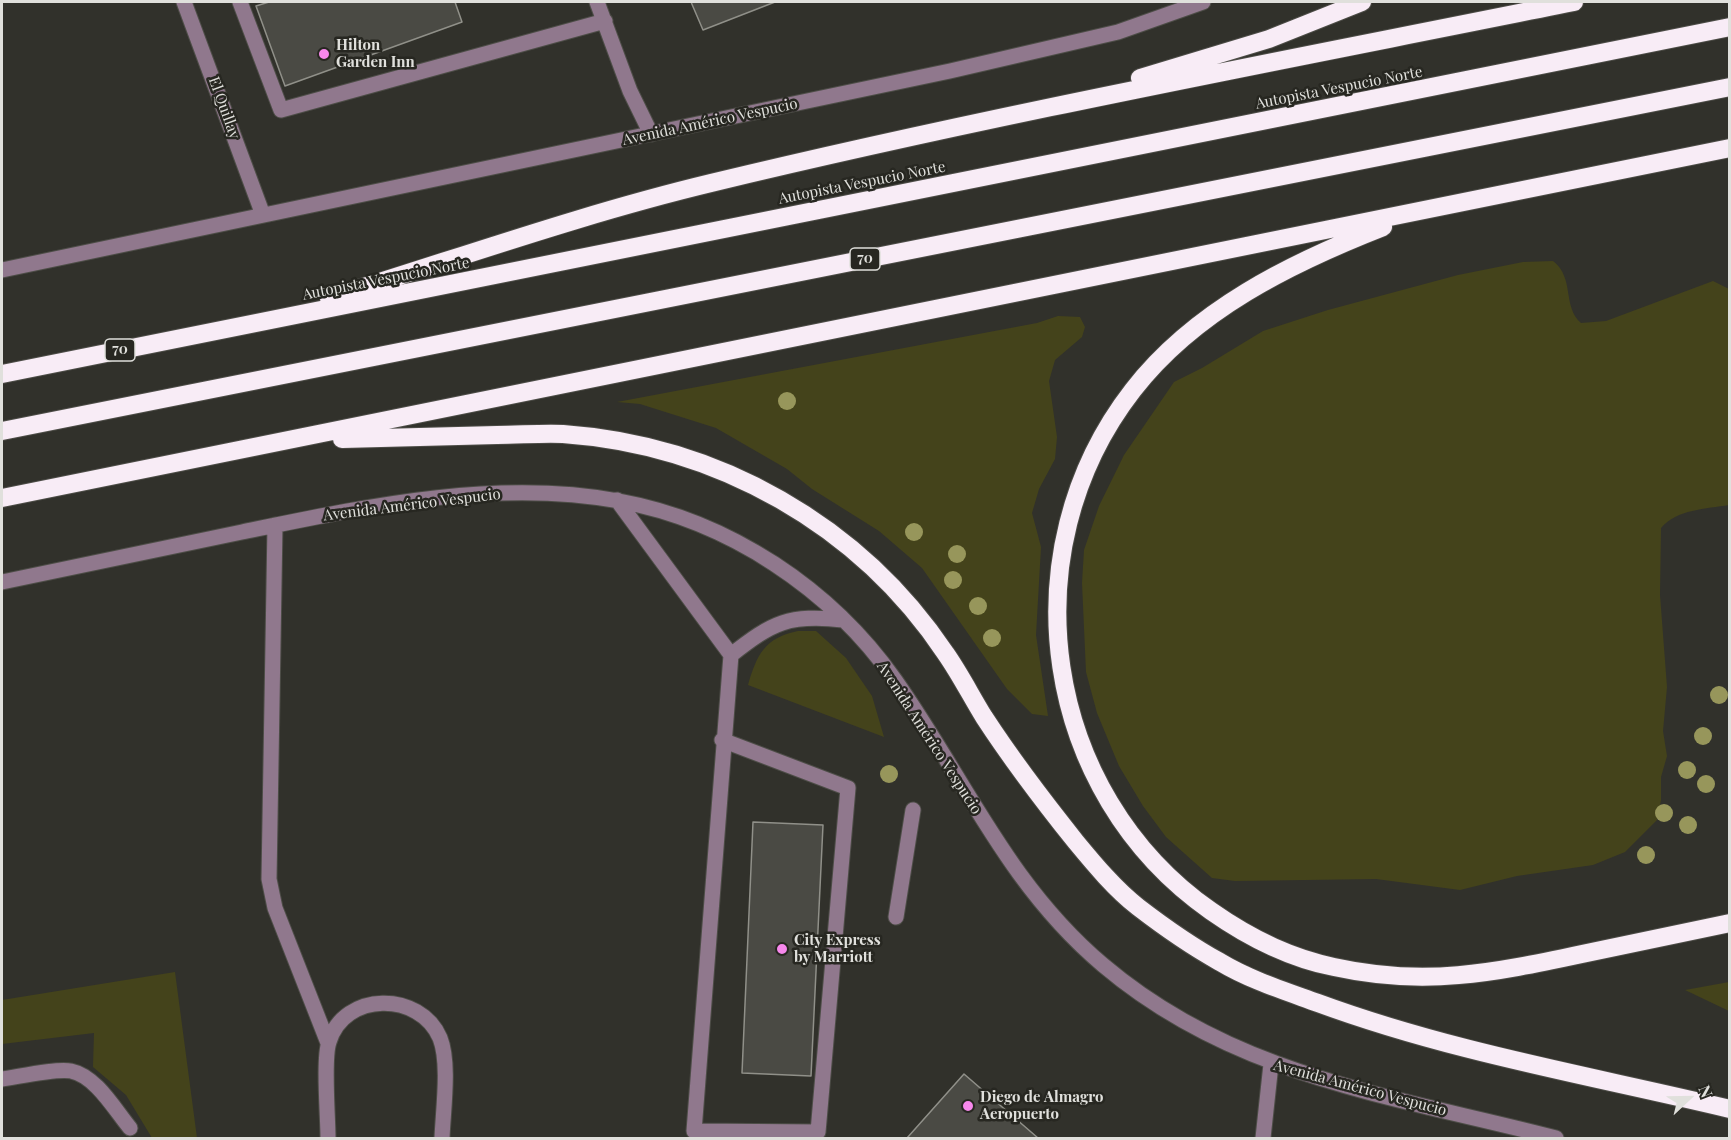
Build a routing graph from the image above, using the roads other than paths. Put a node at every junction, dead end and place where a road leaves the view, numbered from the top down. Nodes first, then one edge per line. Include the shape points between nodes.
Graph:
1 (184, 2) edge
2 (240, 2) edge
3 (597, 2) edge
4 (1203, 2) edge
5 (1362, 2) edge
6 (1574, 2) edge
7 (604, 21) junction
8 (1730, 27) edge
9 (1730, 87) edge
10 (1016, 114) junction
11 (651, 134) junction
12 (1730, 148) edge
13 (1427, 209) junction
14 (263, 215) junction
15 (2, 270) edge
16 (239, 327) junction
17 (2, 374) edge
18 (2, 431) edge
19 (292, 441) junction
20 (2, 498) edge
21 (617, 500) junction
22 (275, 525) junction
23 (2, 582) edge
24 (843, 620) junction
25 (731, 655) junction
26 (722, 740) junction
27 (913, 810) dead end
28 (896, 917) dead end
29 (1730, 923) edge
30 (328, 1043) junction
31 (1271, 1064) junction
32 (2, 1079) edge
33 (1730, 1109) edge
34 (130, 1128) dead end
35 (328, 1138) edge
36 (442, 1138) edge
37 (1263, 1138) edge
38 (1556, 1138) edge

1 - 14 street, El Quillay
2 - 7 street via 280,111
3 - 7 street
4 - 11 street, Avenida Américo Vespucio via 1118,32 1048,49
5 - 10 highway via 1269,39
6 - 10 highway
7 - 11 street
8 - 16 highway, Autopista Vespucio Norte / 70
9 - 18 highway, 70
10 - 16 highway via 662,195
11 - 14 street, Avenida Américo Vespucio
12 - 13 highway
13 - 19 highway
13 - 29 highway via 1311,259 1228,304 1179,340 1155,364 1114,418 1080,487 1069,523 1057,596 1061,671 1082,747 1118,818 1168,877 1198,903 1259,941 1331,967 1411,978 1488,974
14 - 15 street, Avenida Américo Vespucio
16 - 17 highway, Autopista Vespucio Norte / 70
19 - 20 highway
19 - 33 highway via 560,434 655,449 746,481 818,523 898,591 930,631 990,725 1098,868 1134,904 1222,964 1273,987 1435,1041
21 - 22 street, Avenida Américo Vespucio via 564,494 489,494 401,503
21 - 24 street, Avenida Américo Vespucio via 668,514 743,545 812,592
21 - 25 street
22 - 23 street, Avenida Américo Vespucio
22 - 30 street via 269,879 275,908
24 - 25 street via 820,618 780,623 763,629
24 - 31 street, Avenida Américo Vespucio via 894,678 1011,864 1055,919 1136,991 1195,1028
25 - 26 street
26 - 26 street via 694,1131 818,1132 848,788
27 - 28 street
30 - 35 street
30 - 36 street via 345,1017 372,1004 403,1005 424,1017 440,1037 444,1053
31 - 37 street
31 - 38 street, Avenida Américo Vespucio
32 - 34 street via 71,1071 100,1090

